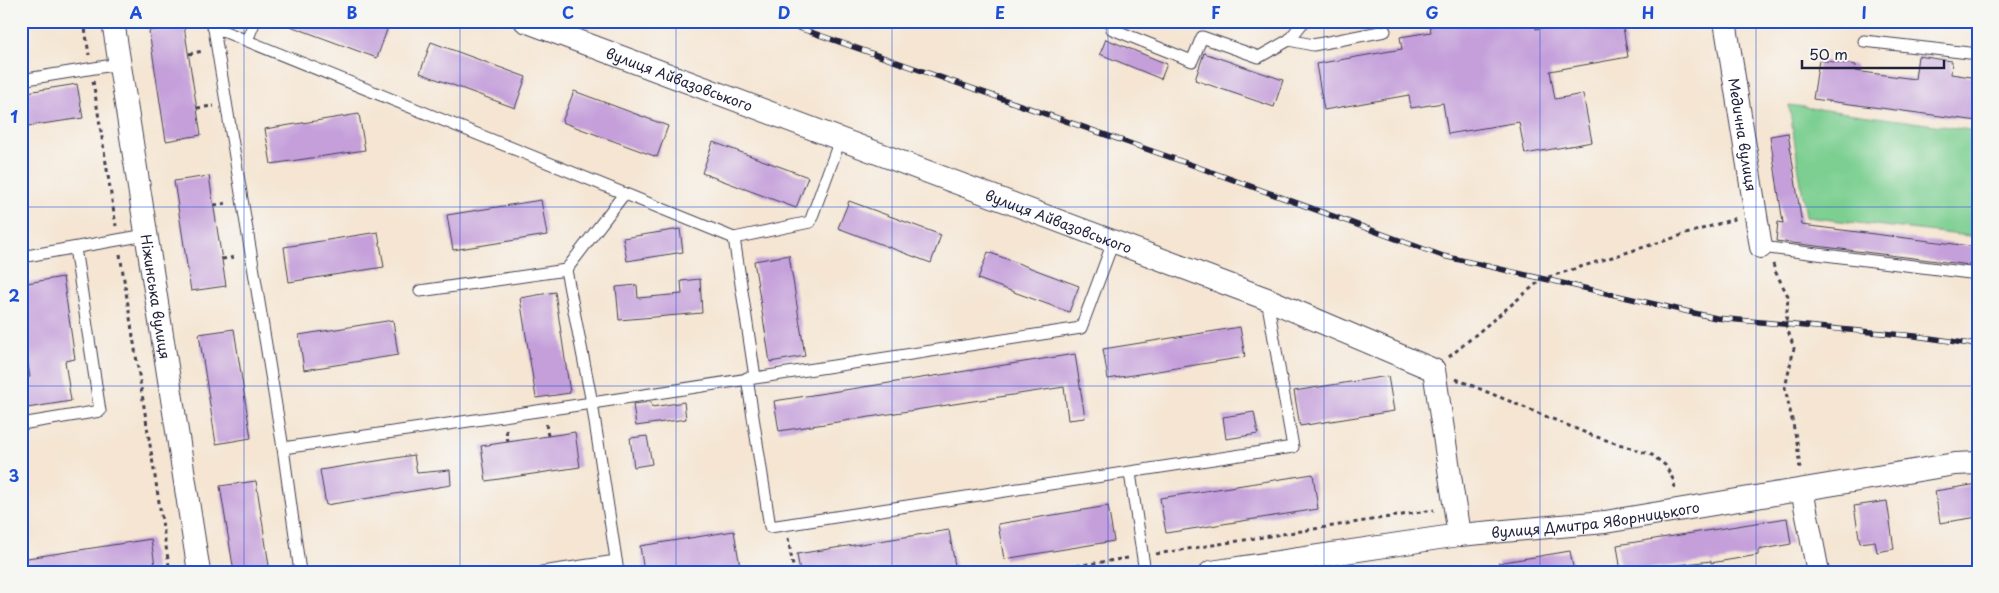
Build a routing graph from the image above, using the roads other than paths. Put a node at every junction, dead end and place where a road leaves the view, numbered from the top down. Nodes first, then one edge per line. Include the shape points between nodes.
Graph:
1 (112, 21) edge
2 (255, 21) edge
3 (525, 21) edge
4 (1304, 21) edge
5 (1725, 21) edge
6 (213, 24) edge
7 (1112, 29) dead end
8 (1385, 31) dead end
9 (246, 40) junction
10 (1289, 40) junction
11 (1864, 41) dead end
12 (1978, 54) edge
13 (119, 64) junction
14 (21, 80) edge
15 (840, 140) junction
16 (624, 194) junction
17 (146, 235) junction
18 (734, 238) junction
19 (1113, 242) junction
20 (75, 248) junction
21 (1766, 248) joint
22 (21, 257) edge
23 (566, 270) junction
24 (1978, 274) edge
25 (420, 290) dead end
26 (1266, 299) junction
27 (751, 378) junction
28 (592, 403) junction
29 (21, 424) edge
30 (283, 448) junction
31 (1978, 463) edge
32 (1130, 472) junction
33 (1802, 490) junction
34 (1459, 534) junction
35 (617, 566) edge
36 (199, 572) edge
37 (300, 572) edge
38 (542, 572) edge
39 (1145, 572) edge
40 (1211, 572) edge
41 (1818, 572) edge

1 - 13 street, Ніжинська вулиця
2 - 9 lane
3 - 15 street, вулиця Айвазовського
4 - 10 lane
5 - 21 street, Медична вулиця via 1755,212
6 - 9 lane
6 - 30 lane
7 - 10 lane via 1192,61 1202,37 1260,57
8 - 10 lane via 1313,45
9 - 16 lane
11 - 12 lane
13 - 14 lane
13 - 17 street, Ніжинська вулиця
15 - 18 lane via 810,222
15 - 19 street, вулиця Айвазовського
16 - 18 lane
16 - 23 lane
17 - 20 lane
17 - 36 street, Ніжинська вулиця
18 - 27 lane
19 - 26 street, вулиця Айвазовського
19 - 27 lane via 1081,328
20 - 22 lane
20 - 29 lane via 100,411
21 - 24 lane
23 - 25 lane
23 - 28 lane
26 - 32 lane via 1293,447
26 - 34 street, вулиця Айвазовського via 1434,370
27 - 28 lane
27 - 32 lane via 770,527
28 - 30 lane
28 - 35 lane
30 - 37 lane
31 - 33 street, вулиця Дмитра Яворницького
32 - 39 lane
33 - 34 street, вулиця Дмитра Яворницького via 1605,522
33 - 41 street
34 - 40 street, вулиця Дмитра Яворницького
35 - 38 lane

